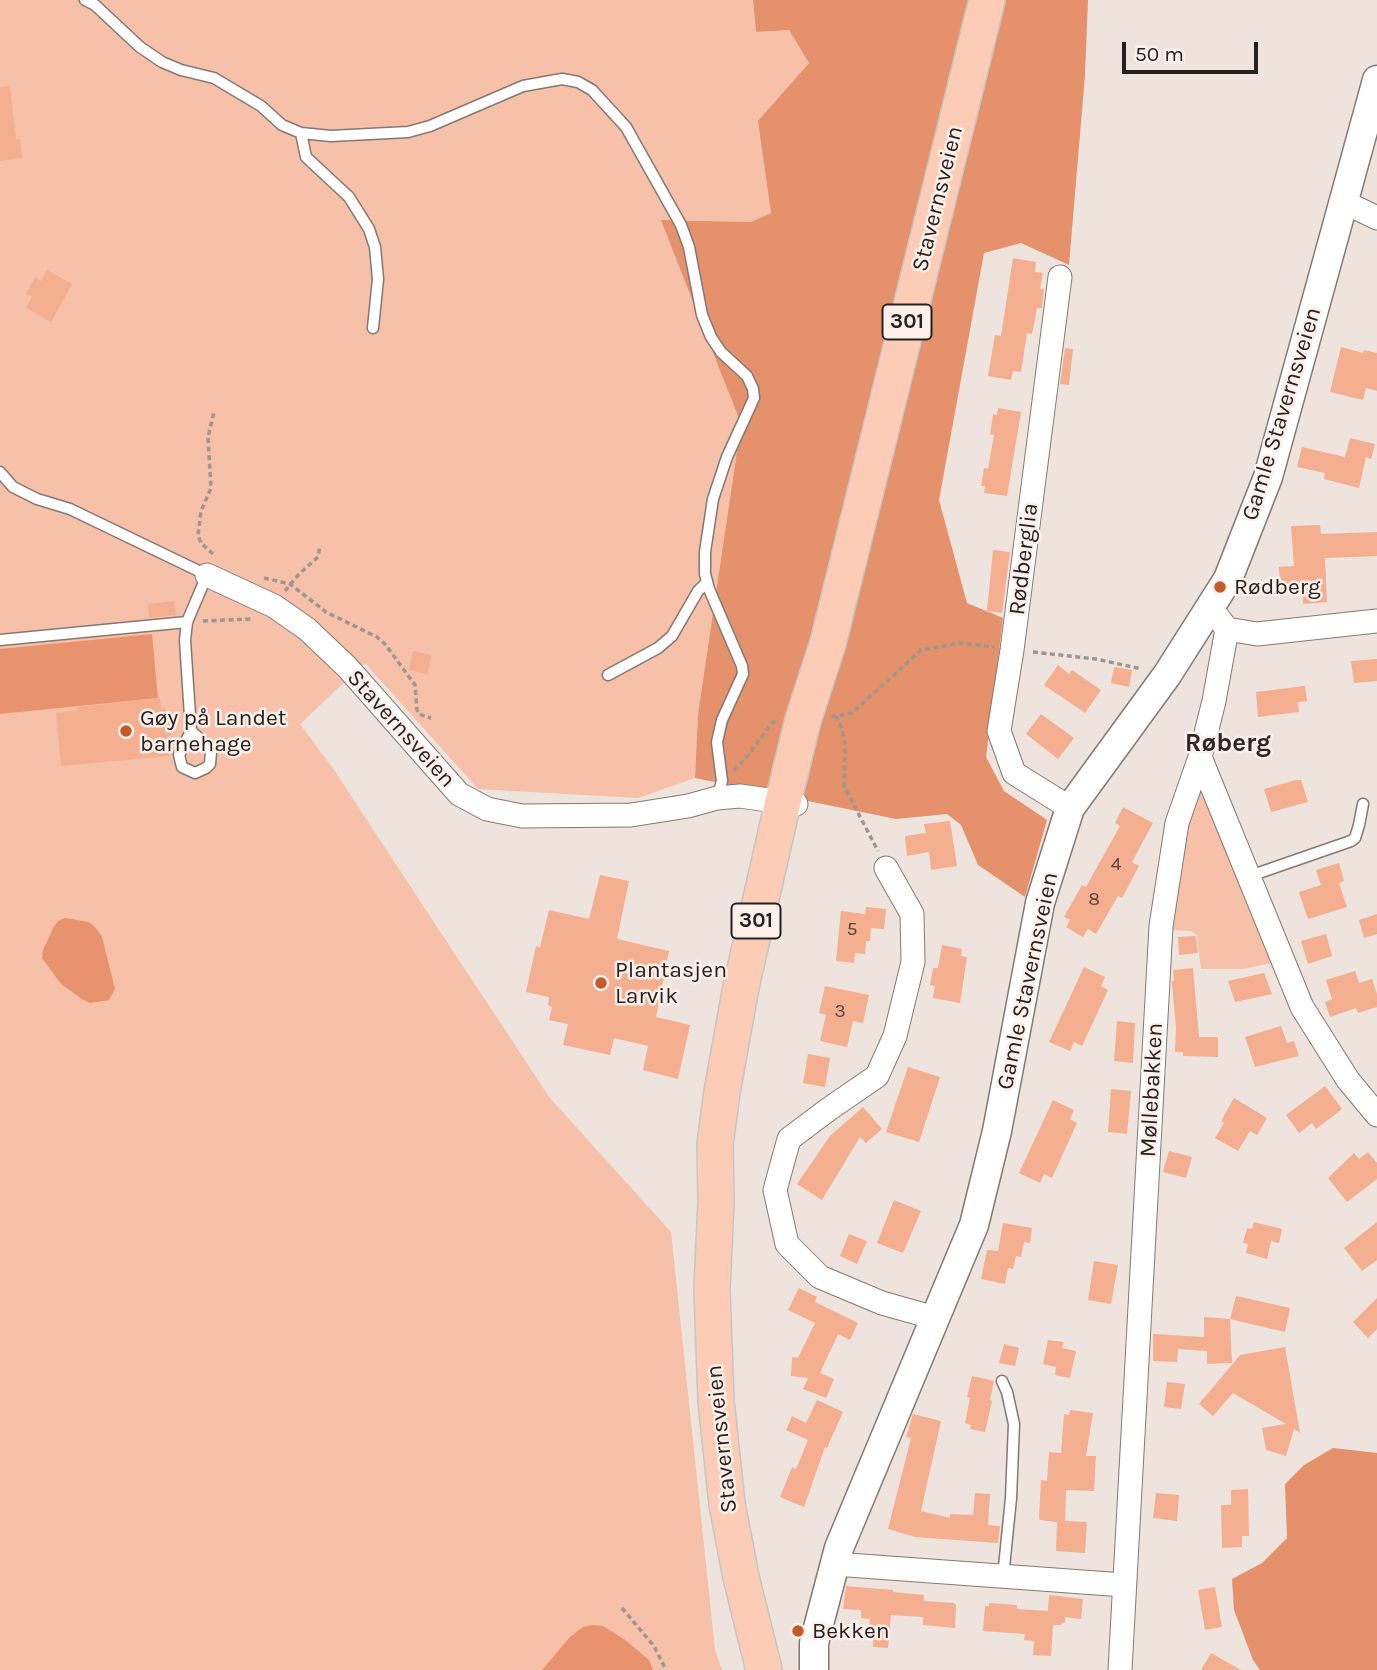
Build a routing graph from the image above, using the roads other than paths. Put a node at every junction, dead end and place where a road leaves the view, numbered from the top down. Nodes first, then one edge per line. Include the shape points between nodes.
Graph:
1 (85, 0) edge
2 (987, 0) edge
3 (1377, 80) edge
4 (301, 133) junction
5 (1344, 202) junction
6 (1377, 218) edge
7 (1060, 277) dead end
8 (373, 328) dead end
9 (0, 472) edge
10 (214, 567) junction
11 (707, 582) junction
12 (1219, 618) junction
13 (1377, 621) edge
14 (187, 622) junction
15 (0, 640) edge
16 (608, 675) dead end
17 (191, 732) dead end
18 (1200, 757) junction
19 (720, 790) junction
20 (791, 803) junction
21 (1363, 804) dead end
22 (1070, 807) junction
23 (887, 868) road end
24 (1250, 876) junction
25 (1377, 1115) edge
26 (934, 1318) junction
27 (1002, 1381) dead end
28 (834, 1564) junction
29 (1003, 1577) junction
30 (1124, 1585) junction
31 (764, 1670) edge
32 (814, 1670) edge
33 (1120, 1670) edge

1 - 4 lane via 162,62 214,78
2 - 20 main road, Stavernsveien / 301 via 828,643 816,721
3 - 5 street, Gamle Stavernsveien
4 - 8 lane via 306,157 349,197 369,229 378,279
4 - 11 lane via 408,132 523,86 562,79 592,90 610,108 626,127 681,225 711,337 747,376 753,389 754,398 713,499 705,552
5 - 6 street
5 - 12 street, Gamle Stavernsveien via 1268,477 1228,579
7 - 22 street, Rødberglia via 999,730 1014,773
9 - 10 lane via 13,487 37,499
10 - 14 lane
10 - 19 street, Stavernsveien via 307,629 347,667 459,794 487,809 522,816 631,815 688,806
11 - 16 lane via 672,636
11 - 19 lane via 743,674 717,741
12 - 13 street via 1257,634
12 - 18 street, Møllebakken via 1214,702
12 - 22 street, Gamle Stavernsveien via 1167,675
14 - 15 lane
14 - 17 lane
18 - 24 street
18 - 30 street, Møllebakken via 1177,823 1161,926
19 - 20 street, Stavernsveien
20 - 31 main road, Stavernsveien / 301 via 741,988 715,1144 713,1331 720,1449 740,1577
21 - 24 lane via 1351,841
22 - 26 street, Gamle Stavernsveien via 1040,902 997,1131 974,1224
23 - 26 street via 912,914 913,962 895,1036 877,1076 789,1139 775,1190 787,1244 820,1277
24 - 25 street via 1302,1007 1348,1080
26 - 28 street, Gamle Stavernsveien
27 - 29 lane via 1014,1424
28 - 29 street
28 - 32 street, Gamle Stavernsveien via 814,1643
29 - 30 street
30 - 33 street, Møllebakken

